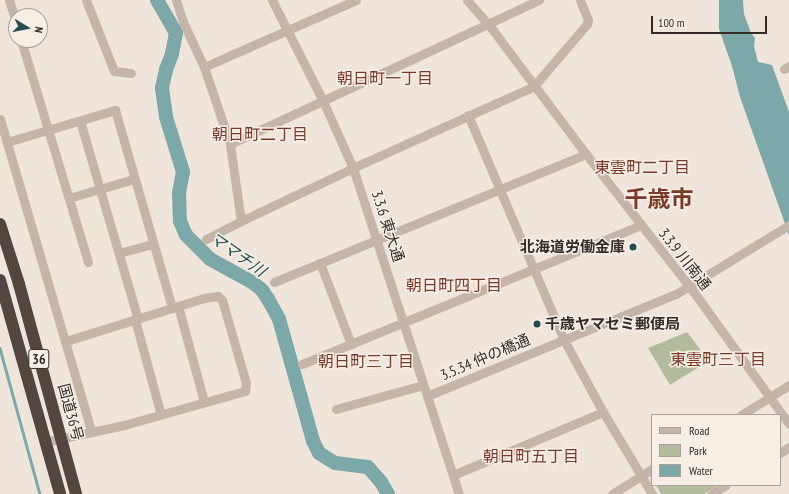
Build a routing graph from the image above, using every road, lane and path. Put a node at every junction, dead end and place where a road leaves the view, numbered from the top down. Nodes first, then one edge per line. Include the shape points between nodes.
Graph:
1 (86, 0) edge
2 (176, 0) edge
3 (272, 0) edge
4 (356, 0) edge
5 (466, 0) edge
6 (539, 0) edge
7 (580, 0) edge
8 (489, 25) junction
9 (287, 30) junction
10 (24, 48) edge
11 (204, 67) junction
12 (131, 73) dead end
13 (534, 86) junction
14 (323, 101) junction
15 (468, 115) junction
16 (0, 119) edge
17 (80, 121) junction
18 (48, 130) junction
19 (7, 142) junction
20 (230, 144) junction
21 (586, 154) junction
22 (353, 168) junction
23 (134, 179) junction
24 (499, 189) junction
25 (100, 190) junction
26 (69, 198) junction
27 (241, 221) junction
28 (0, 224) edge
29 (641, 225) junction
30 (789, 225) edge
31 (206, 239) dead end
32 (378, 240) junction
33 (153, 244) junction
34 (119, 253) junction
35 (88, 262) dead end
36 (320, 263) junction
37 (534, 270) junction
38 (0, 280) edge
39 (274, 282) dead end
40 (690, 287) junction
41 (175, 307) junction
42 (136, 319) junction
43 (404, 323) junction
44 (564, 340) junction
45 (66, 341) junction
46 (351, 344) junction
47 (302, 364) dead end
48 (423, 385) junction
49 (789, 385) edge
50 (427, 396) junction
51 (770, 397) junction
52 (204, 402) junction
53 (336, 409) dead end
54 (603, 412) junction
55 (743, 414) edge
56 (161, 415) junction
57 (789, 424) edge
58 (92, 431) junction
59 (62, 438) junction
60 (45, 442) junction
61 (651, 470) edge
62 (453, 475) junction
63 (641, 476) junction
64 (724, 486) edge
65 (60, 494) edge
66 (76, 494) edge
67 (459, 494) edge
68 (612, 494) edge
69 (652, 494) edge
70 (711, 494) edge

1 - 12 street via 114,71
2 - 11 street
3 - 9 street, 3.3.6 東大通
4 - 9 street
5 - 8 street, 3.3.9 川南通
6 - 8 street
7 - 13 street via 588,20 587,24
8 - 13 street, 3.3.9 川南通
8 - 14 street
9 - 11 street
9 - 14 street, 3.3.6 東大通
10 - 18 street
11 - 20 street
13 - 15 street
13 - 21 street, 3.3.9 川南通
14 - 20 street
14 - 22 street, 3.3.6 東大通
15 - 22 street
15 - 24 street
16 - 19 street
17 - 18 street
17 - 23 street via 115,110
17 - 25 street
18 - 19 street
18 - 26 street
19 - 45 street
20 - 27 street
21 - 24 street
21 - 29 street, 3.3.9 川南通
22 - 27 street
22 - 32 street, 3.3.6 東大通
23 - 25 street
23 - 33 street
24 - 32 street
24 - 37 street
25 - 26 street
25 - 34 street
26 - 35 street
27 - 31 street
28 - 59 highway, 国道36号 / 36
29 - 37 street
29 - 40 street, 3.3.9 川南通
30 - 40 street, 3.5.34 仲の橋通
32 - 36 street
32 - 43 street, 3.3.6 東大通
33 - 34 street
33 - 41 street
34 - 42 street
36 - 39 street
36 - 46 street
37 - 43 street
37 - 44 street
38 - 60 highway, 36
40 - 44 street, 3.5.34 仲の橋通
40 - 51 street, 3.3.9 川南通
41 - 42 street
41 - 52 street
41 - 52 street via 218,296 222,300 246,383 245,391
42 - 45 street
42 - 56 street
43 - 46 street
43 - 48 street, 3.3.6 東大通
44 - 50 street, 3.5.34 仲の橋通
44 - 54 street
45 - 58 street
46 - 47 street
48 - 50 street, 3.3.6 東大通
48 - 53 street
49 - 51 street
50 - 62 street, 3.3.6 東大通
51 - 55 street
51 - 57 street, 3.3.9 川南通
52 - 56 street
54 - 62 street
54 - 63 street
56 - 58 street
58 - 59 street
59 - 60 street
59 - 66 highway, 国道36号 / 36
60 - 65 highway, 36
61 - 63 street
62 - 67 street, 3.3.6 東大通
63 - 68 street
63 - 69 street
64 - 70 street

